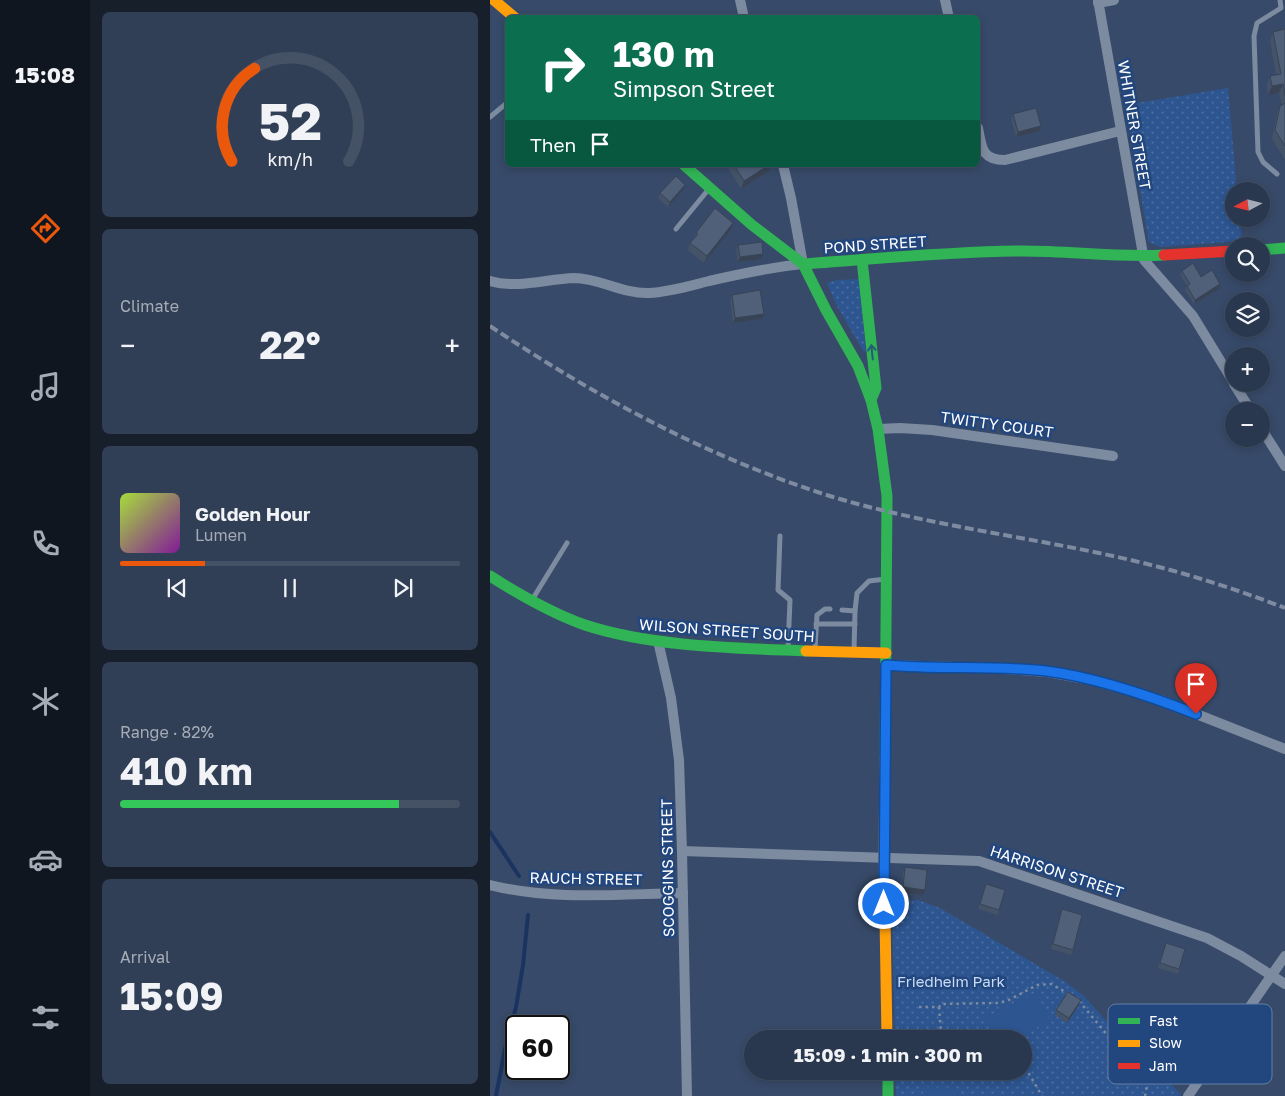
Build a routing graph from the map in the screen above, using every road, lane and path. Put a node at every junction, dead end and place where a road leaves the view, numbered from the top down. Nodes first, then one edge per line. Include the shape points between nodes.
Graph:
1 (494, 0) edge
2 (740, 0) edge
3 (945, 0) edge
4 (1114, 0) edge
5 (1280, 0) edge
6 (1098, 1) edge
7 (511, 15) edge
8 (743, 15) edge
9 (948, 15) edge
10 (505, 104) edge
11 (490, 116) edge
12 (1120, 132) junction
13 (980, 136) edge
14 (686, 167) edge
15 (783, 167) edge
16 (1277, 174) dead end
17 (709, 188) junction
18 (676, 228) dead end
19 (1285, 248) edge
20 (1270, 249) edge
21 (1225, 251) edge
22 (1143, 256) junction
23 (862, 260) junction
24 (803, 264) junction
25 (490, 281) edge
26 (1225, 368) edge
27 (871, 400) junction
28 (878, 429) junction
29 (1270, 442) edge
30 (1113, 456) dead end
31 (1284, 463) edge
32 (780, 536) dead end
33 (567, 543) dead end
34 (490, 576) edge
35 (887, 579) junction
36 (531, 601) junction
37 (830, 610) dead end
38 (842, 610) dead end
39 (855, 612) junction
40 (816, 624) junction
41 (855, 624) junction
42 (658, 641) junction
43 (788, 651) junction
44 (814, 652) junction
45 (854, 653) junction
46 (886, 659) junction
47 (1285, 749) edge
48 (682, 851) junction
49 (884, 857) junction
50 (490, 885) edge
51 (683, 893) junction
52 (1285, 956) edge
53 (1272, 975) junction
54 (1285, 984) edge
55 (1072, 995) edge
56 (1078, 1000) edge
57 (1252, 1004) edge
58 (919, 1007) dead end
59 (939, 1007) junction
60 (887, 1030) edge
61 (941, 1030) edge
62 (1108, 1036) edge
63 (1032, 1079) edge
64 (888, 1080) edge
65 (1196, 1084) edge
66 (687, 1096) edge
67 (888, 1096) edge
68 (1042, 1096) edge
69 (1188, 1096) edge

1 - 7 street
2 - 8 street
3 - 9 street
4 - 6 street
5 - 16 lane via 1281,8 1257,23 1254,36 1258,152 1263,162
6 - 12 street, WHITNER STREET
10 - 11 lane
12 - 13 street via 1004,160 988,157
12 - 22 street, WHITNER STREET
14 - 17 street
15 - 24 street
17 - 18 lane
17 - 24 street
19 - 20 street
21 - 22 street, POND STREET
22 - 23 street, POND STREET via 1018,251
22 - 26 street via 1193,316
23 - 24 street, POND STREET
27 -> 23 street via 876,388
24 - 25 street, POND STREET via 768,268 648,293 627,291 579,278 514,285
24 - 27 street via 858,366
27 - 28 street
28 - 30 street, TWITTY COURT via 925,430
28 - 35 street via 887,496
29 - 31 street
32 - 43 lane via 778,590 790,600
33 - 36 lane
34 - 36 street, WILSON STREET SOUTH
35 - 39 lane via 870,581 858,593
35 - 46 street
36 - 42 street, WILSON STREET SOUTH via 598,629
37 - 40 lane via 817,615
38 - 39 lane
39 - 41 lane
40 - 41 lane
40 - 44 lane
41 - 45 lane
42 - 43 street, WILSON STREET SOUTH
42 - 48 street, SCOGGINS STREET via 672,706
43 - 44 street, WILSON STREET SOUTH
44 - 45 street, WILSON STREET SOUTH
45 - 46 street, WILSON STREET SOUTH
46 - 47 street via 1047,672 1091,680 1161,700
46 - 49 street
48 - 49 street, HARRISON STREET
48 - 51 street, SCOGGINS STREET
49 - 53 street, HARRISON STREET via 990,863 1207,938
49 - 60 street
50 - 51 street, RAUCH STREET via 543,894
51 - 66 street, SCOGGINS STREET
52 - 53 street
53 - 54 street, HARRISON STREET
53 - 57 street
55 - 59 path via 1051,984 1044,984 1007,1001 941,1004
56 - 62 path
58 - 59 path
59 - 61 path
63 - 68 path
64 - 67 street
65 - 69 street

